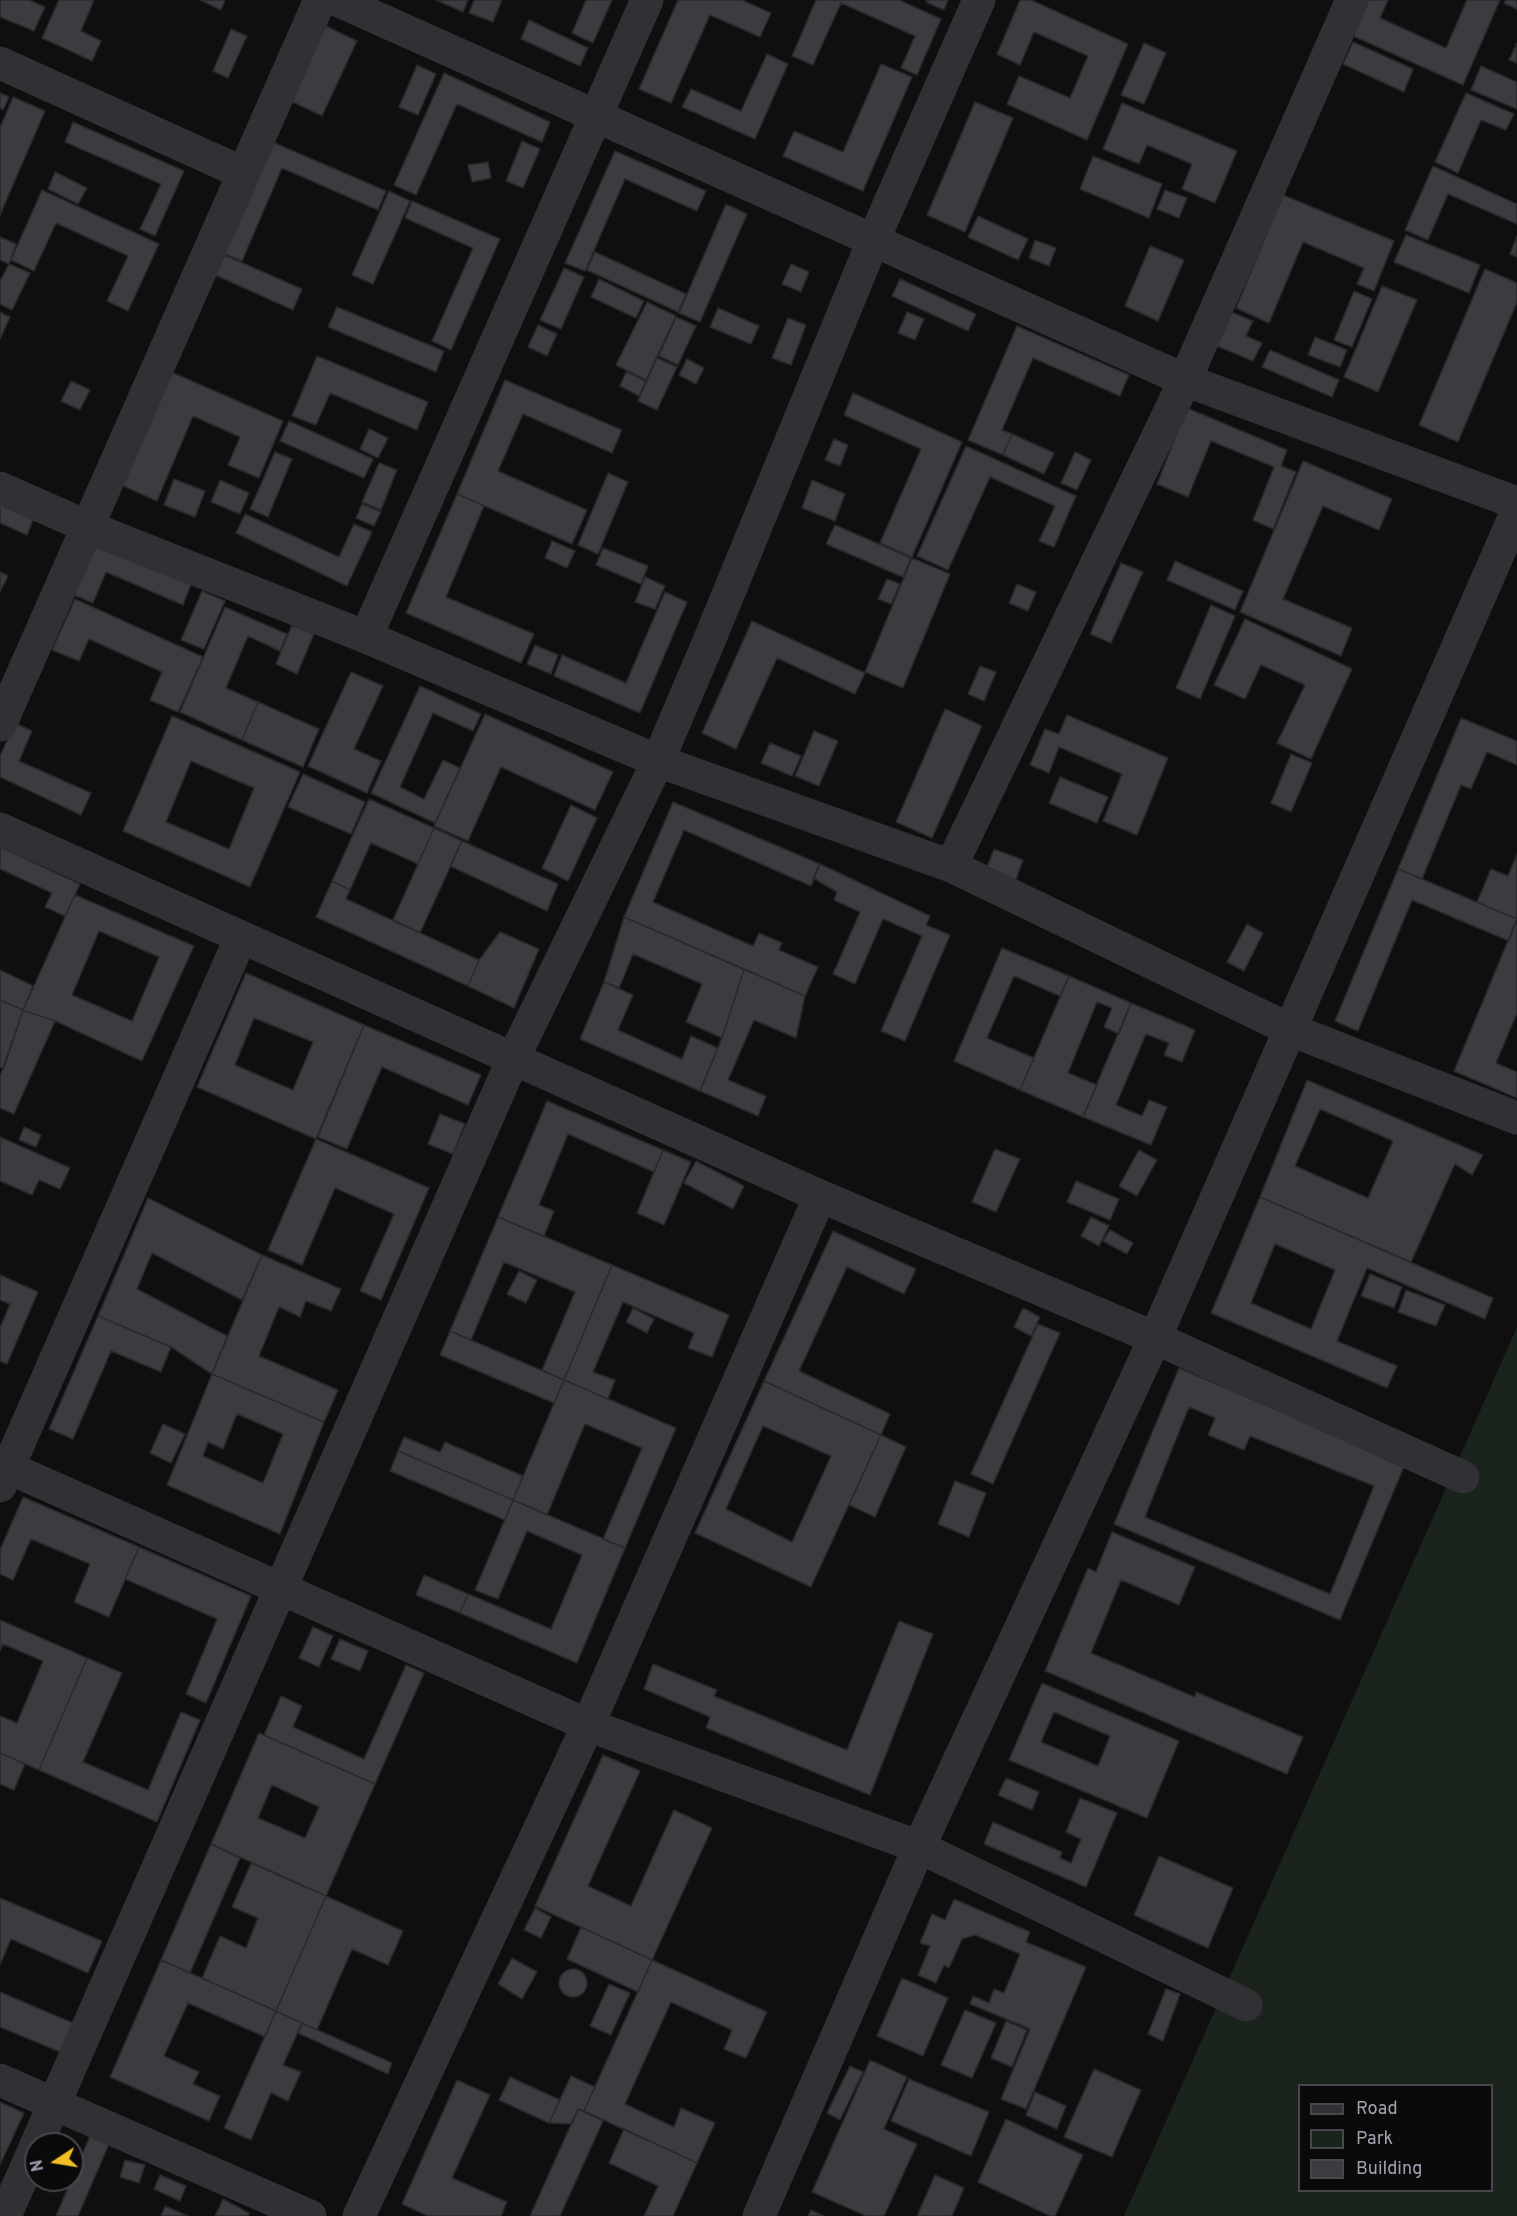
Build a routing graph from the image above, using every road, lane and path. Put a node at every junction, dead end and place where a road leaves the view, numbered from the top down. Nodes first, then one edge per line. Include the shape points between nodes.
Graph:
1 (320, 0) edge
2 (337, 0) edge
3 (647, 0) edge
4 (979, 0) edge
5 (1352, 0) edge
6 (0, 63) edge
7 (596, 116) junction
8 (243, 173) junction
9 (873, 241) junction
10 (1185, 380) junction
11 (0, 488) edge
12 (1517, 503) edge
13 (1517, 511) edge
14 (88, 526) junction
15 (366, 637) junction
16 (0, 725) edge
17 (658, 761) junction
18 (0, 830) edge
19 (951, 866) junction
20 (241, 937) junction
21 (1291, 1030) junction
22 (513, 1059) junction
23 (1517, 1118) edge
24 (820, 1196) junction
25 (1155, 1338) junction
26 (3, 1473) edge
27 (1463, 1477) dead end
28 (280, 1588) junction
29 (588, 1725) junction
30 (919, 1847) junction
31 (1246, 2005) dead end
32 (0, 2080) edge
33 (53, 2103) junction
34 (5, 2216) edge
35 (310, 2216) edge
36 (359, 2216) edge
37 (759, 2216) edge

1 - 8 street
2 - 7 street
3 - 7 street
4 - 9 street
5 - 10 street
6 - 8 street
7 - 9 street
7 - 15 street
8 - 14 street
9 - 10 street
9 - 17 street
10 - 12 street
10 - 19 street
11 - 14 street
13 - 21 street
14 - 15 street
14 - 16 street
15 - 17 street
17 - 19 street
17 - 22 street
18 - 20 street
19 - 21 street
20 - 22 street
20 - 26 street
21 - 23 street
21 - 25 street
22 - 24 street
22 - 28 street
24 - 25 street
24 - 29 street
25 - 27 street
25 - 30 street
26 - 28 street
28 - 29 street
28 - 33 street
29 - 30 street
29 - 36 street
30 - 31 street
30 - 37 street
32 - 33 street
33 - 34 street
33 - 35 street

